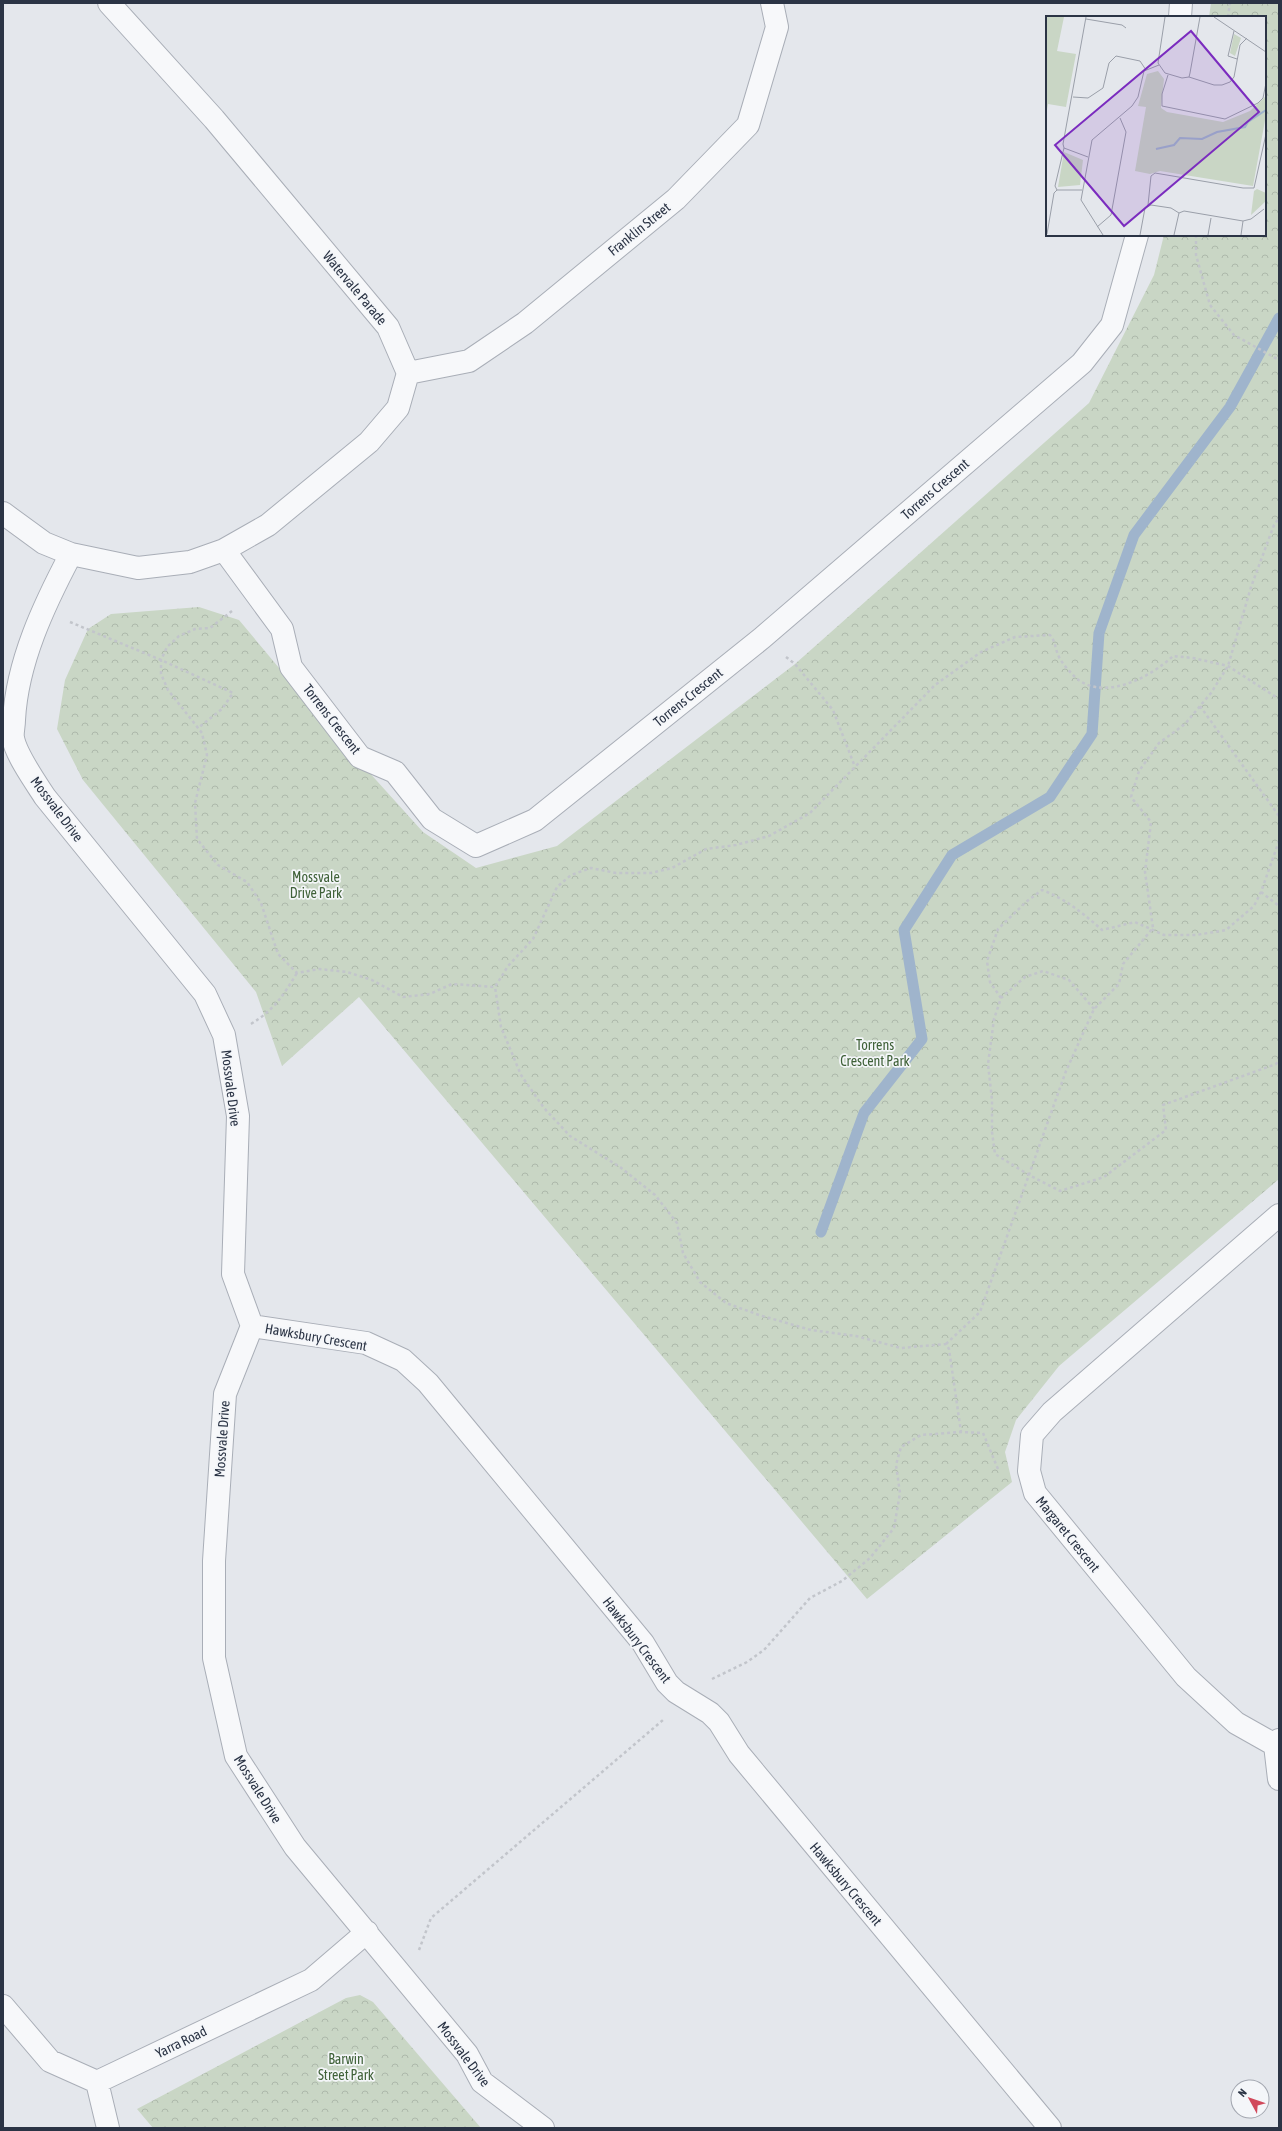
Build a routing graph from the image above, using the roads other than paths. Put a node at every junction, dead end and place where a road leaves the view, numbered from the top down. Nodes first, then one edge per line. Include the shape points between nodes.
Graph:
1 (109, 3) edge
2 (772, 3) edge
3 (1181, 3) edge
4 (1180, 16) edge
5 (1137, 236) edge
6 (408, 373) junction
7 (3, 513) edge
8 (224, 550) junction
9 (71, 554) junction
10 (9, 708) edge
11 (1279, 1215) edge
12 (252, 1326) junction
13 (1277, 1742) edge
14 (1279, 1779) edge
15 (367, 1932) junction
16 (3, 2006) edge
17 (97, 2082) junction
18 (108, 2128) edge
19 (543, 2128) edge
20 (1050, 2128) edge

1 - 6 street, Watervale Parade via 214,119 388,327
2 - 6 street, Franklin Street via 777,27 748,125 676,199 525,323 469,361
3 - 4 street
5 - 8 street, Torrens Crescent via 1112,325 1082,363 762,638 535,820 476,846 432,819 395,772 360,757 291,667 282,629
6 - 8 street via 398,408 369,442 268,524
7 - 9 street via 44,543
8 - 9 street via 190,562 138,568
9 - 10 street, Mossvale Drive via 52,590
10 - 12 street, Mossvale Drive via 13,739 28,771 45,797 205,994 224,1035 238,1116 233,1274
11 - 13 street, Margaret Crescent via 1052,1412 1032,1435 1028,1470 1035,1493 1186,1677 1236,1723
12 - 15 street, Mossvale Drive via 225,1394 214,1561 214,1658 236,1756 295,1847
12 - 20 street, Hawksbury Crescent via 366,1343 403,1360 428,1383 643,1644 667,1683 719,1722 739,1754
13 - 14 street
15 - 17 street, Yarra Road via 311,1980
15 - 19 street, Mossvale Drive via 467,2054 482,2082
16 - 17 street via 50,2061
17 - 18 street

